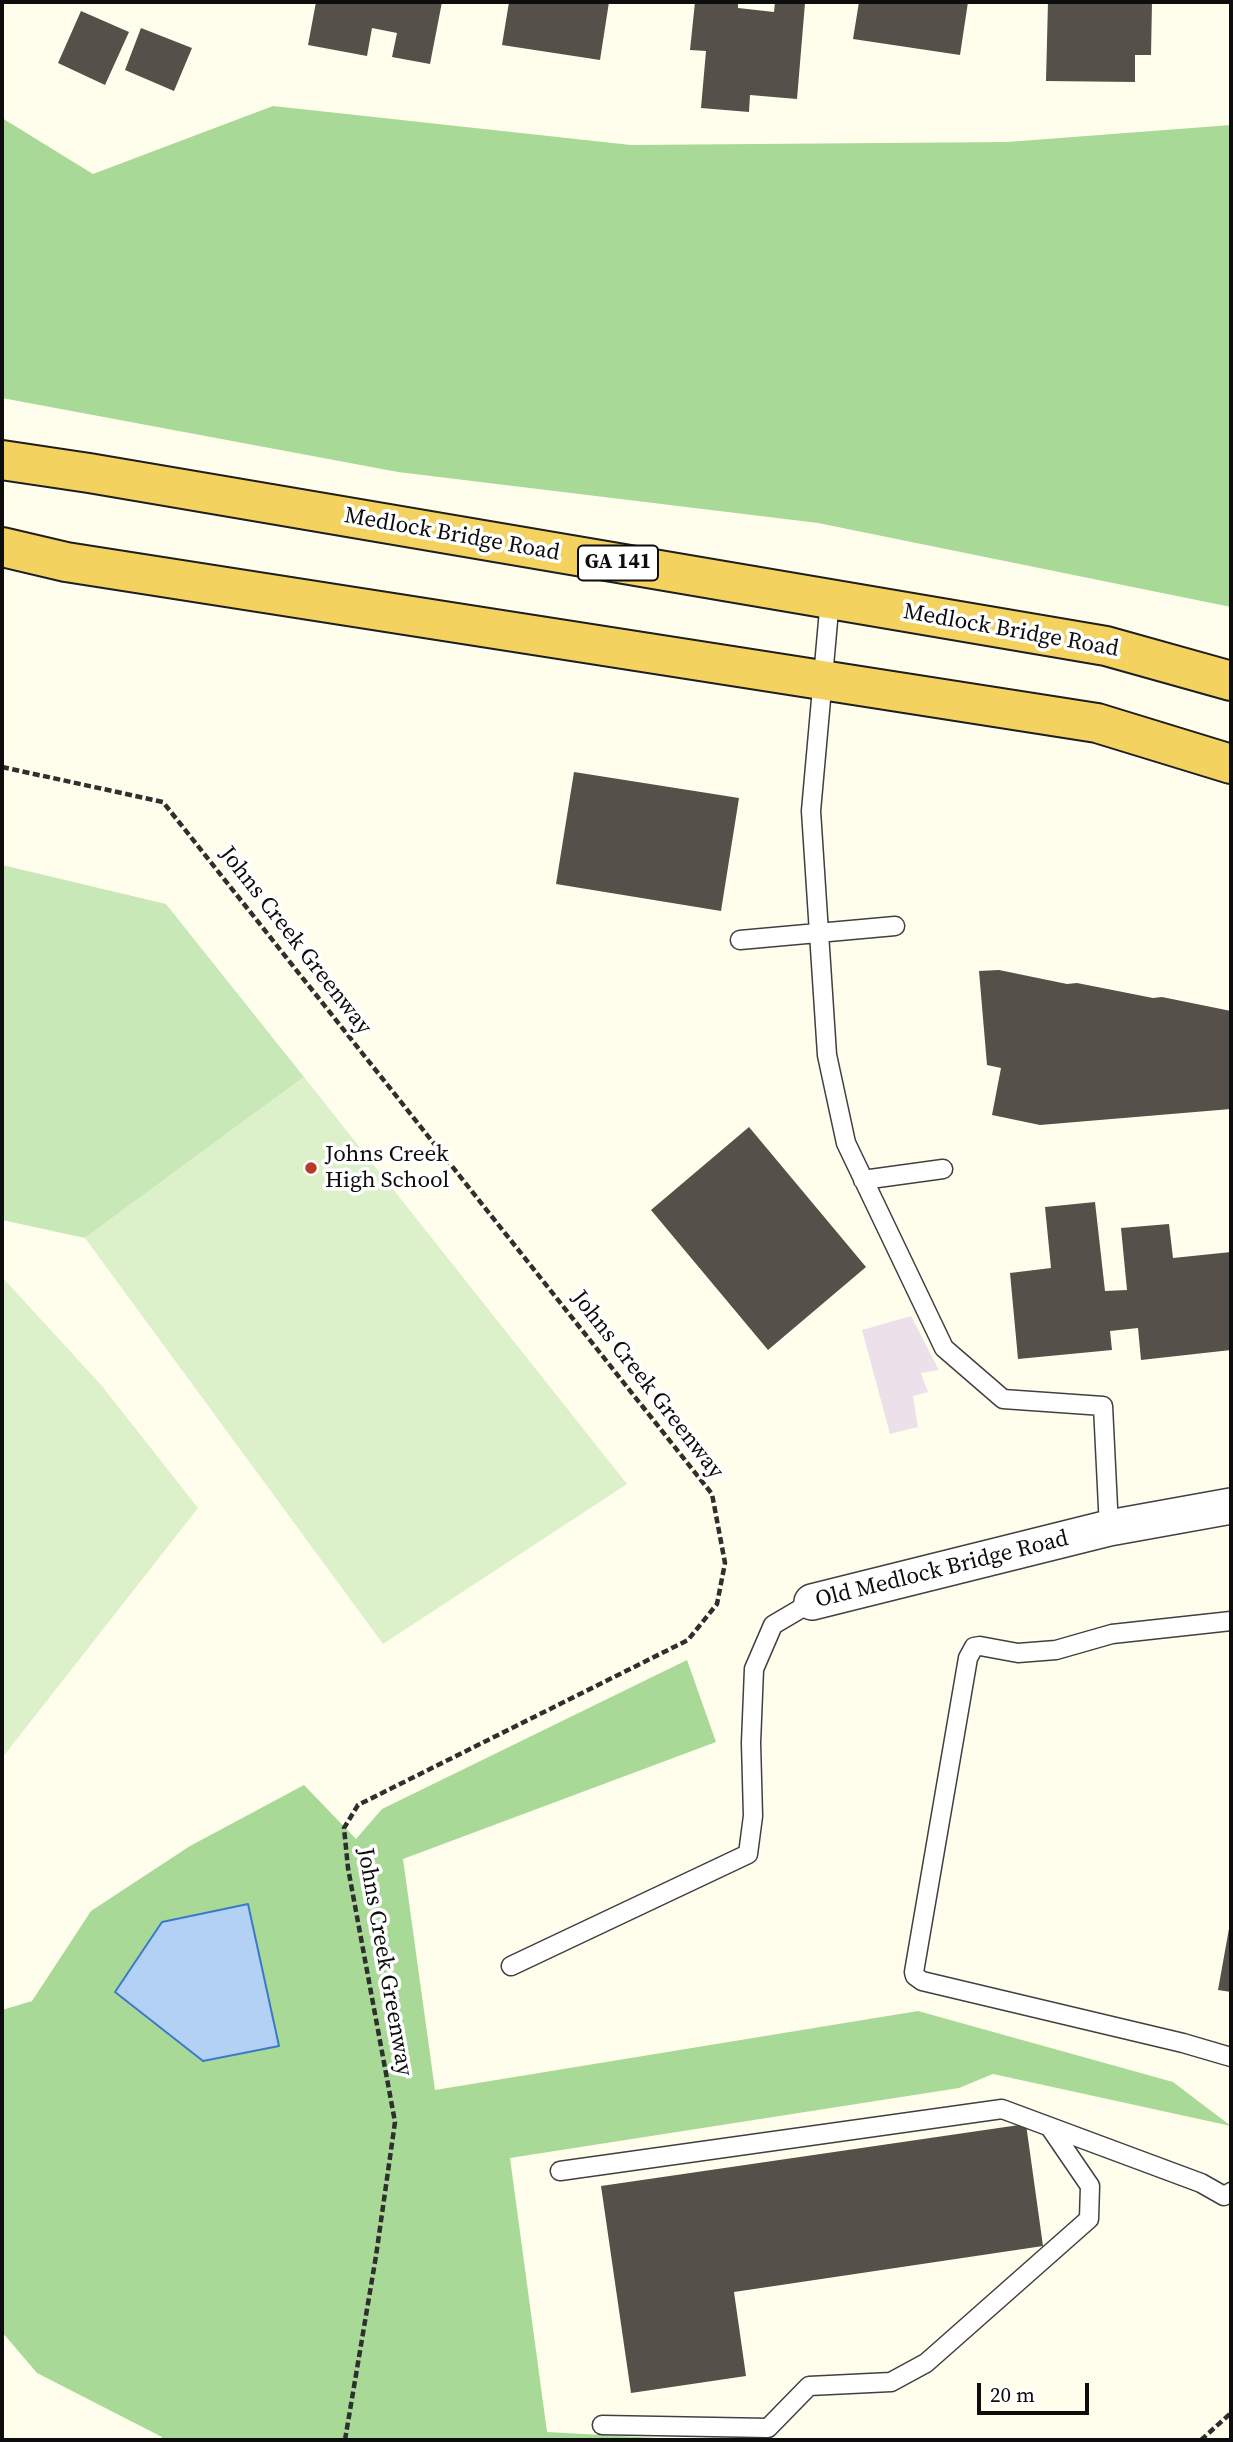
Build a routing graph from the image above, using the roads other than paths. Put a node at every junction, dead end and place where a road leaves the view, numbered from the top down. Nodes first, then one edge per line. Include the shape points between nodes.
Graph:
1 (2, 460) edge
2 (2, 547) edge
3 (830, 599) junction
4 (821, 680) junction
5 (1231, 681) edge
6 (1231, 764) edge
7 (895, 926) dead end
8 (819, 932) junction
9 (740, 940) dead end
10 (943, 1169) dead end
11 (863, 1180) junction
12 (1231, 1506) edge
13 (1109, 1528) junction
14 (812, 1602) joint
15 (1231, 1621) edge
16 (512, 1966) dead end
17 (1231, 2057) edge
18 (1051, 2129) junction
19 (560, 2171) dead end
20 (1231, 2192) edge
21 (602, 2425) dead end

1 - 3 highway, Medlock Bridge Road / GA 141
2 - 4 highway via 66,562
3 - 4 lane
3 - 5 highway, Medlock Bridge Road / GA 141 via 1107,646
4 - 6 highway via 1097,723
4 - 8 lane via 811,811
7 - 8 lane
8 - 9 lane
8 - 11 lane via 827,1055 846,1143
10 - 11 lane
11 - 13 lane via 944,1348 1003,1399 1103,1406
12 - 13 street, Old Medlock Bridge Road
13 - 14 street, Old Medlock Bridge Road
14 - 16 lane, Old Medlock Bridge Road via 773,1625 754,1670 753,1816 748,1854
15 - 17 lane via 1112,1634 1056,1650 1018,1653 974,1647 968,1658 914,1972 922,1981
18 - 19 lane via 1002,2109
18 - 20 lane via 1201,2183 1224,2196
18 - 21 lane via 1090,2186 1089,2219 926,2363 891,2382 808,2386 768,2428

